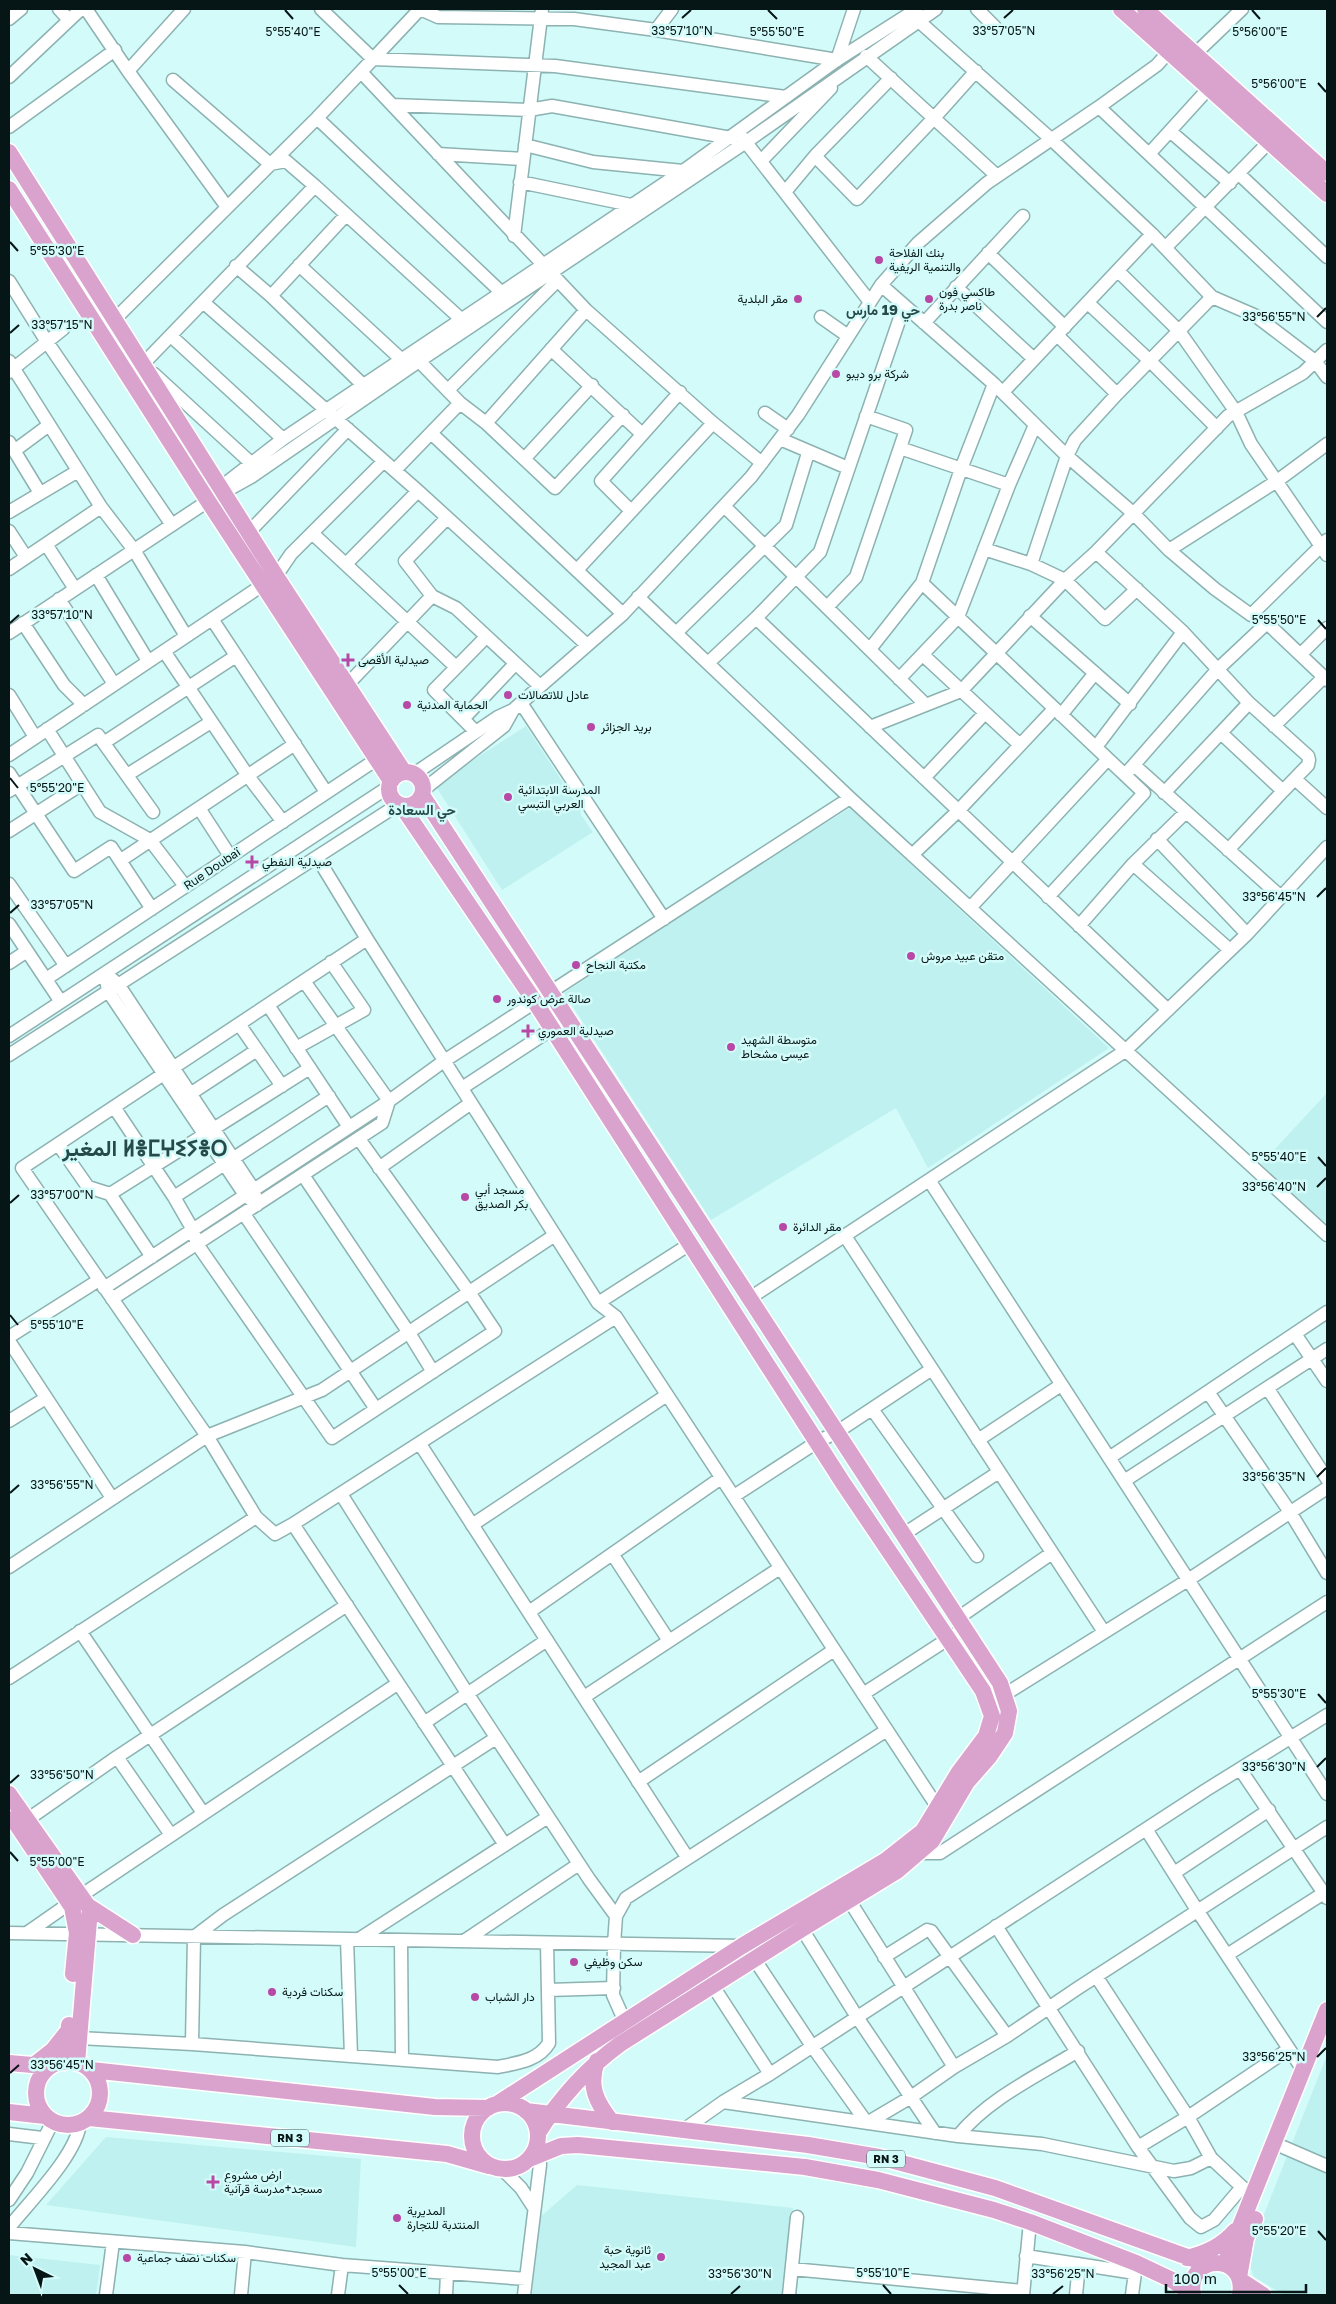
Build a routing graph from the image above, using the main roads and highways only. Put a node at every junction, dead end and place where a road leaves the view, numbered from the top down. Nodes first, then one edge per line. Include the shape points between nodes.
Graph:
1 (1121, 9) edge
2 (1145, 9) edge
3 (1174, 46) junction
4 (9, 152) edge
5 (1327, 173) edge
6 (9, 189) edge
7 (1327, 194) edge
8 (270, 580) junction
9 (400, 778) junction
10 (422, 792) junction
11 (400, 804) junction
12 (9, 1794) edge
13 (9, 1813) edge
14 (80, 1901) junction
15 (133, 1935) road end
16 (1327, 2010) edge
17 (74, 2034) junction
18 (1327, 2039) edge
19 (598, 2061) junction
20 (9, 2063) edge
21 (34, 2065) junction
22 (77, 2067) junction
23 (493, 2106) junction
24 (526, 2111) junction
25 (9, 2112) edge
26 (550, 2114) junction
27 (49, 2119) junction
28 (85, 2120) junction
29 (612, 2122) junction
30 (538, 2135) junction
31 (535, 2156) junction
32 (495, 2167) junction
33 (1240, 2225) junction
34 (1187, 2258) junction
35 (1208, 2264) junction
36 (1225, 2264) junction
37 (1240, 2284) edge
38 (1193, 2295) edge
39 (1262, 2295) edge

1 - 3 main road
2 - 3 main road
3 - 5 main road via 1194,54
3 - 7 main road via 1209,88
4 - 8 main road via 249,532
6 - 8 main road via 208,501
8 - 9 main road via 347,685
8 - 9 main road via 377,759
9 - 10 main road via 421,781
9 - 11 main road via 392,798
10 - 11 main road via 411,805
10 - 19 main road via 1000,1683 1009,1711 1005,1733 967,1782 932,1841 897,1871 802,1928
11 - 23 main road via 535,1002 817,1442 983,1691 992,1716 986,1736 959,1772 923,1831 885,1861 742,1946
12 - 14 main road
13 - 14 main road
14 - 15 main road
14 - 17 main road via 82,1933
16 - 33 main road via 1248,2191
17 - 21 main road
17 - 22 main road
17 - 22 main road via 89,2055
18 - 37 main road via 1246,2238
19 - 26 main road
19 - 29 main road via 593,2078 594,2096
20 - 21 main road
21 - 22 main road
22 - 23 main road via 435,2107
22 - 27 main road via 39,2081 36,2090 40,2108
22 - 28 main road via 97,2079 100,2089 96,2110
23 - 24 main road via 507,2103
23 - 32 main road via 480,2114 472,2132 475,2152
24 - 26 main road, RN 3
24 - 30 main road via 532,2117
25 - 27 main road
26 - 29 main road, RN 3
26 - 30 main road
27 - 28 main road via 62,2125
28 - 32 main road, RN 3 via 446,2154
29 - 34 main road, RN 3 via 808,2145 879,2157 1003,2191
30 - 31 main road
31 - 32 main road via 512,2169
31 - 38 main road, RN 3 via 561,2146 578,2145 805,2167 878,2180 1030,2222 1135,2268 1172,2280
33 - 34 main road via 1222,2244
33 - 36 main road
34 - 35 main road, RN 3
35 - 36 main road
35 - 38 main road via 1194,2276
36 - 37 main road
37 - 39 main road

